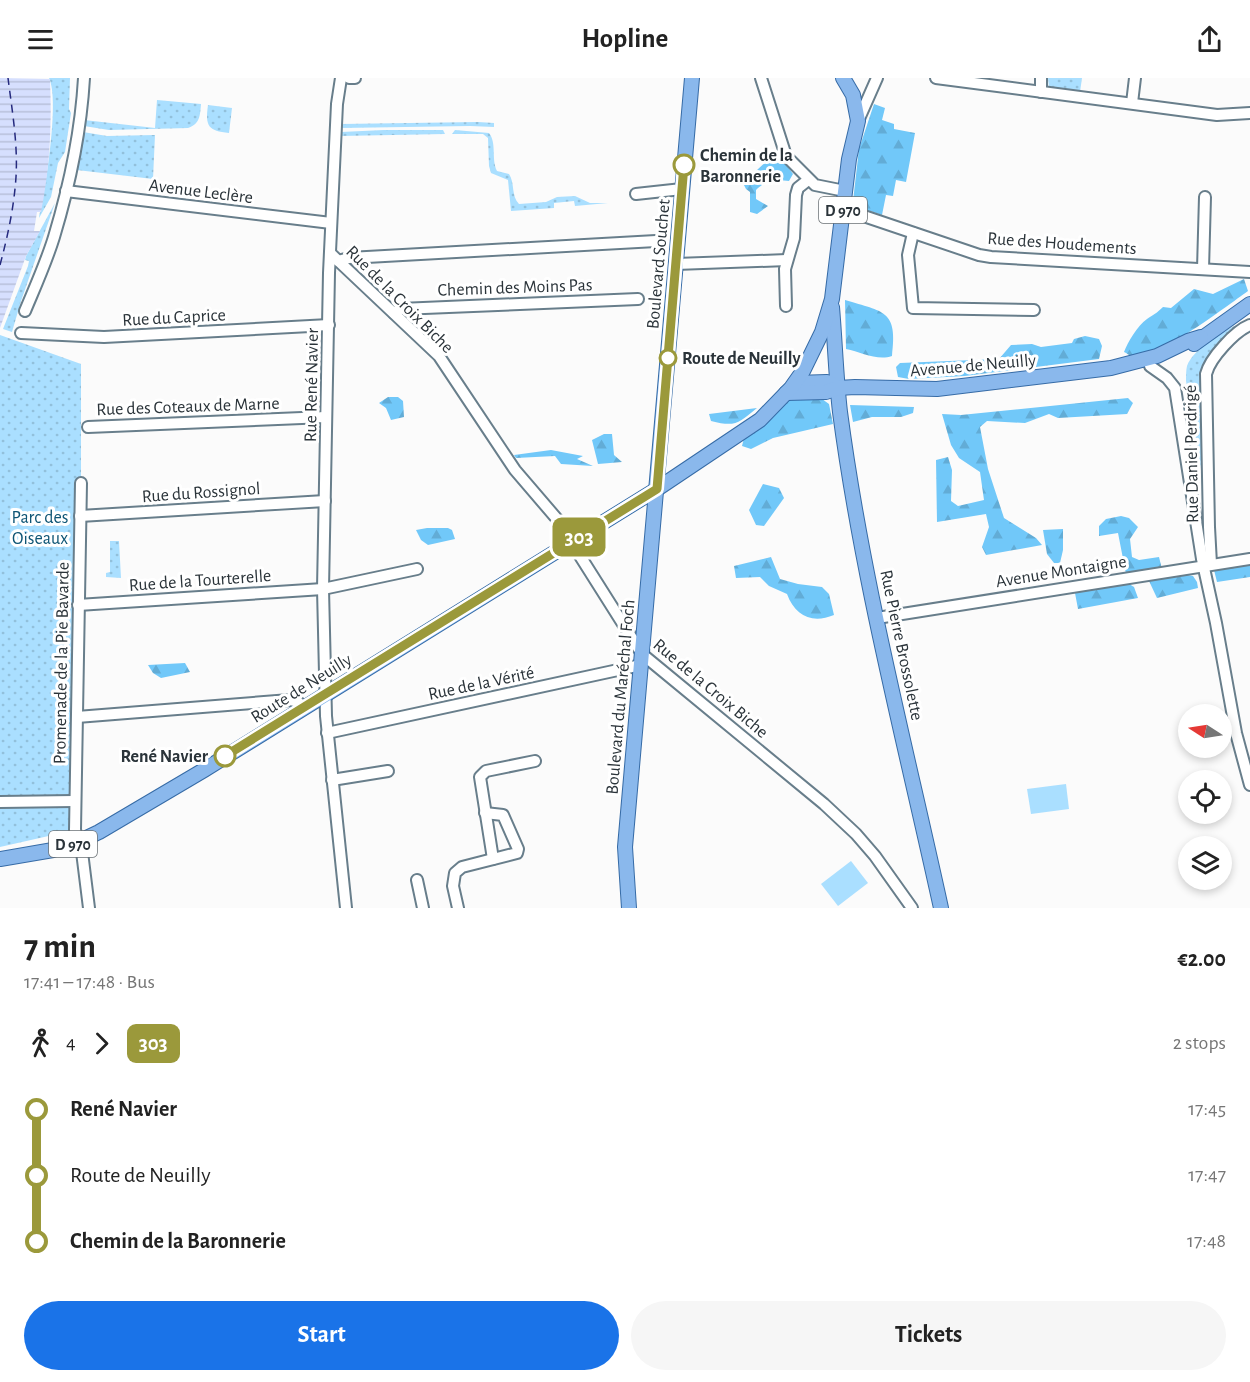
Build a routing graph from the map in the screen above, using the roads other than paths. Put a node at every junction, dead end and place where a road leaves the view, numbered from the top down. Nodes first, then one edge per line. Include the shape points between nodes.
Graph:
1 (84, 78) edge
2 (341, 78) edge
3 (349, 78) edge
4 (355, 78) edge
5 (692, 78) edge
6 (761, 78) edge
7 (843, 78) edge
8 (877, 78) edge
9 (936, 78) edge
10 (1041, 78) edge
11 (1135, 78) edge
12 (970, 80) edge
13 (1041, 92) junction
14 (1132, 103) junction
15 (1250, 113) edge
16 (858, 121) junction
17 (808, 180) junction
18 (682, 189) junction
19 (66, 191) junction
20 (845, 191) junction
21 (636, 194) dead end
22 (1205, 197) dead end
23 (843, 209) junction
24 (331, 223) junction
25 (913, 233) junction
26 (656, 241) dead end
27 (334, 257) junction
28 (787, 260) junction
29 (676, 264) junction
30 (1203, 269) junction
31 (1250, 272) edge
32 (638, 299) dead end
33 (832, 299) junction
34 (1250, 304) edge
35 (786, 306) dead end
36 (1034, 310) dead end
37 (25, 311) dead end
38 (394, 313) junction
39 (329, 325) junction
40 (1250, 325) edge
41 (21, 333) dead end
42 (1201, 337) junction
43 (1150, 366) junction
44 (1111, 368) junction
45 (791, 388) junction
46 (838, 388) junction
47 (326, 417) junction
48 (88, 427) dead end
49 (81, 483) dead end
50 (657, 489) junction
51 (325, 501) junction
52 (80, 516) junction
53 (571, 541) junction
54 (1250, 559) edge
55 (1208, 565) junction
56 (417, 569) dead end
57 (323, 589) junction
58 (78, 604) junction
59 (877, 618) junction
60 (641, 660) junction
61 (326, 694) junction
62 (303, 707) junction
63 (76, 717) junction
64 (327, 734) junction
65 (535, 761) dead end
66 (388, 771) dead end
67 (332, 780) junction
68 (1250, 785) edge
69 (74, 801) junction
70 (0, 802) edge
71 (485, 813) junction
72 (80, 842) junction
73 (0, 859) edge
74 (493, 859) junction
75 (417, 880) dead end
76 (89, 908) edge
77 (346, 908) edge
78 (423, 908) edge
79 (458, 908) edge
80 (629, 908) edge
81 (912, 908) edge
82 (941, 908) edge

1 - 19 street
2 - 24 street, Rue René Navier
3 - 4 street
5 - 18 main road, Boulevard Souchet
6 - 17 street via 781,146
7 - 16 main road, D 970 via 857,106
8 - 16 street
9 - 12 street
10 - 13 street
11 - 14 street
12 - 13 street
13 - 14 street
14 - 15 street via 1217,115
16 - 20 main road, D 970
17 - 20 street via 820,187
17 - 28 street via 796,195 794,238
18 - 21 street
18 - 29 main road, Boulevard Souchet
19 - 24 street, Avenue Leclère
19 - 37 street via 47,256
20 - 23 main road, D 970
22 - 30 street
23 - 25 street, Rue des Houdements
23 - 33 main road, D 970
24 - 27 street, Rue René Navier
25 - 30 street, Rue des Houdements via 991,257
25 - 36 street via 908,255 913,308
26 - 27 street
27 - 38 street, Rue de la Croix Biche
27 - 39 street, Rue René Navier
28 - 29 street
28 - 35 street
29 - 50 main road, Boulevard Souchet
30 - 31 street, Rue des Houdements
32 - 38 street, Chemin des Moins Pas via 400,309
33 - 45 main road, Route de Neuilly / D 970 via 814,351
33 - 46 main road, Rue Pierre Brossolette
34 - 42 main road, Avenue de Neuilly
38 - 53 street, Rue de la Croix Biche via 439,356 511,464 569,533
39 - 41 street, Rue du Caprice via 104,337
39 - 47 street, Rue René Navier
40 - 55 street, Rue Daniel Perdrigé via 1238,332 1210,362 1206,374
42 - 43 main road, Avenue de Neuilly via 1177,356
42 - 44 main road, Avenue de Neuilly via 1157,356
43 - 44 main road, Avenue de Neuilly
43 - 55 street via 1175,388
44 - 46 main road, Avenue de Neuilly via 937,389
45 - 46 main road, Avenue de Neuilly via 826,382
45 - 50 main road, Route de Neuilly / D 970 via 760,420
46 - 59 main road, Rue Pierre Brossolette
47 - 48 street, Rue des Coteaux de Marne
47 - 51 street, Rue René Navier
49 - 52 street, Promenade de la Pie Bavarde
50 - 53 main road, Route de Neuilly / D 970
50 - 60 main road, Boulevard du Maréchal Foch
51 - 52 street, Rue du Rossignol
51 - 57 street, Rue René Navier
52 - 58 street, Promenade de la Pie Bavarde
53 - 60 street, Rue de la Croix Biche
53 - 61 main road, Route de Neuilly / D 970
54 - 55 street, Avenue Montaigne
55 - 59 street, Avenue Montaigne
55 - 68 street, Rue Daniel Perdrigé via 1236,733
56 - 57 street, Rue de la Tourterelle
57 - 58 street, Rue de la Tourterelle
57 - 61 street, Rue René Navier
58 - 63 street, Promenade de la Pie Bavarde
59 - 82 main road, Rue Pierre Brossolette
60 - 64 street, Rue de la Vérité
60 - 80 main road, Boulevard du Maréchal Foch via 626,847
60 - 81 street, Rue de la Croix Biche via 832,811 875,856
61 - 62 main road, Route de Neuilly / D 970
61 - 64 street, Rue René Navier
62 - 63 street via 290,699
62 - 72 main road, Route de Neuilly / D 970
63 - 69 street, Promenade de la Pie Bavarde
64 - 67 street, Rue René Navier
65 - 71 street via 483,773 480,784
66 - 67 street
67 - 77 street, Rue René Navier
69 - 70 street
69 - 72 street, Promenade de la Pie Bavarde via 75,830
71 - 74 street
71 - 74 street via 502,815 518,849 517,853
72 - 73 main road, Route de Neuilly / D 970
72 - 76 street, Promenade de la Pie Bavarde
74 - 79 street via 454,873
75 - 78 street

